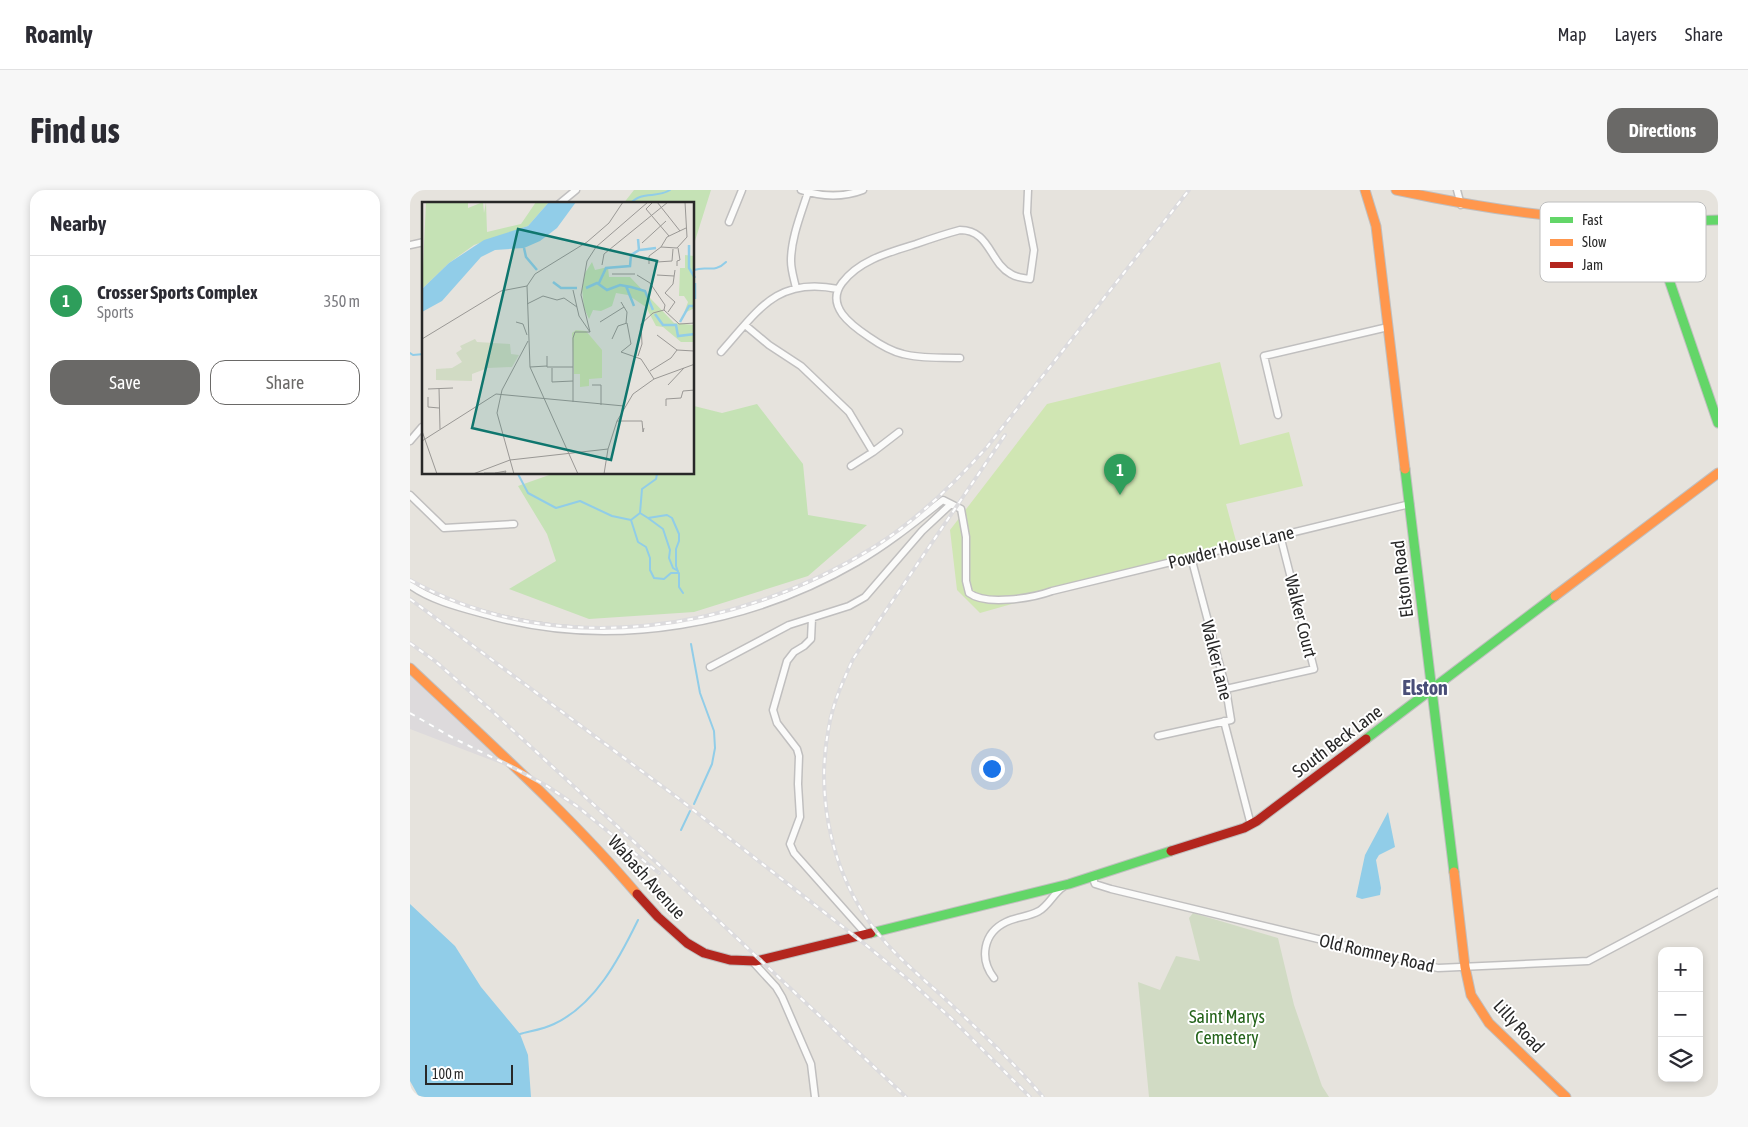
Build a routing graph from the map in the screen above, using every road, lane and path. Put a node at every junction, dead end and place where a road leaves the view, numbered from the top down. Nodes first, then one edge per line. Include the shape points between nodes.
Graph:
1 (576, 190) edge
2 (742, 190) edge
3 (801, 190) edge
4 (863, 190) edge
5 (1028, 190) edge
6 (1365, 190) edge
7 (1396, 190) edge
8 (1458, 190) edge
9 (808, 192) junction
10 (561, 202) edge
11 (1461, 205) junction
12 (1540, 216) edge
13 (729, 222) dead end
14 (1670, 282) edge
15 (796, 288) junction
16 (838, 289) junction
17 (745, 325) junction
18 (1388, 327) junction
19 (721, 352) dead end
20 (960, 358) dead end
21 (1278, 415) dead end
22 (1718, 423) edge
23 (422, 427) dead end
24 (899, 432) dead end
25 (410, 441) edge
26 (872, 452) junction
27 (850, 466) dead end
28 (1718, 473) edge
29 (410, 495) edge
30 (951, 504) junction
31 (1410, 504) junction
32 (514, 524) dead end
33 (1280, 535) junction
34 (1191, 557) junction
35 (410, 585) edge
36 (812, 618) junction
37 (710, 667) dead end
38 (410, 668) edge
39 (1226, 689) junction
40 (1431, 690) junction
41 (1224, 721) junction
42 (1158, 736) dead end
43 (1251, 825) junction
44 (1092, 876) junction
45 (1069, 884) junction
46 (1718, 892) edge
47 (866, 934) junction
48 (753, 962) junction
49 (1465, 966) junction
50 (994, 978) dead end
51 (815, 1097) edge
52 (1566, 1097) edge

1 - 10 street
2 - 13 street
3 - 9 street
4 - 9 street via 834,196
5 - 16 street via 1027,208 1034,250 1030,279 1009,273 998,264 980,236 960,230 875,258 848,276
6 - 18 street, Elston Road via 1376,226
7 - 11 street
8 - 11 street
9 - 15 street via 791,255
11 - 12 street
14 - 22 street
15 - 16 street
15 - 17 street via 773,298
16 - 20 street via 837,301 844,318 883,346 908,355
17 - 19 street
17 - 26 street via 769,346 801,366 849,412
18 - 21 street via 1264,356
18 - 31 street, Elston Road
23 - 25 street
24 - 26 street
26 - 27 street
28 - 40 street, South Beck Lane
29 - 32 street via 444,528
30 - 34 street, Powder House Lane via 961,509 966,537 966,581 969,593 979,598 1013,600 1042,595
30 - 35 street via 943,500 858,562 804,588 740,611 676,626 607,632 544,627 475,612
30 - 36 street via 922,531 865,597
31 - 33 street, Powder House Lane
31 - 40 street, Elston Road
33 - 34 street, Powder House Lane
33 - 39 street, Walker Court via 1314,669
34 - 39 street, Walker Lane
36 - 37 street via 778,630
36 - 47 street via 811,638 787,661 773,710 777,723 799,756 800,817 791,848
38 - 48 street, Wabash Avenue via 592,842 669,928 710,955
39 - 41 street, Walker Lane via 1231,720
40 - 43 street, South Beck Lane
40 - 49 street, Elston Road
41 - 42 street, Walker Lane
41 - 43 street
43 - 44 street, South Beck Lane
44 - 45 street, Wabash Avenue
44 - 49 street, Old Romney Road via 1095,884 1195,910 1438,968
45 - 47 street, Wabash Avenue
45 - 50 street via 1055,893 1048,905 1039,911 1004,923 993,932 984,953
46 - 49 street, Old Romney Road via 1588,961
47 - 48 street, Wabash Avenue
48 - 51 street via 782,997 808,1054
49 - 52 street, Lilly Road via 1472,994 1489,1023

